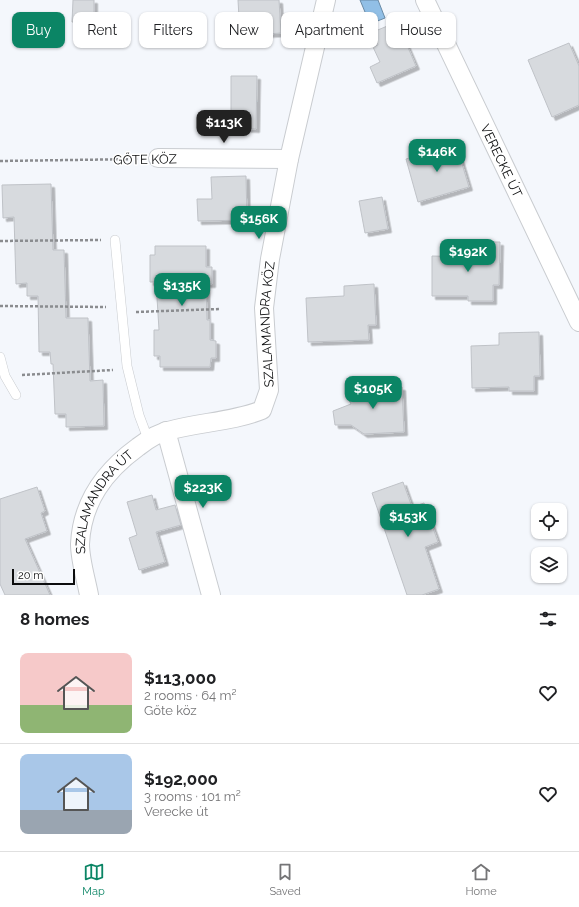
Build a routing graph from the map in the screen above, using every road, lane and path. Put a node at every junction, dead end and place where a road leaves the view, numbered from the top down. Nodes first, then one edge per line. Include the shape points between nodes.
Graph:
1 (326, 0) edge
2 (425, 0) edge
3 (158, 158) joint
4 (290, 159) junction
5 (0, 161) edge
6 (115, 240) joint
7 (0, 241) edge
8 (0, 306) edge
9 (121, 309) junction
10 (220, 309) dead end
11 (579, 322) edge
12 (0, 357) edge
13 (127, 369) junction
14 (5, 376) junction
15 (16, 395) dead end
16 (166, 431) junction
17 (148, 439) junction
18 (89, 595) edge
19 (211, 595) edge

1 - 4 street, SZALAMANDRA KÖZ
2 - 11 street, VERECKE ÚT
3 - 4 street, GŐTE KÖZ
3 - 5 path, GŐTE KÖZ
4 - 16 street, SZALAMANDRA KÖZ via 270,259 264,308 268,390 262,410 245,417
6 - 7 path
6 - 9 lane
8 - 9 path
9 - 10 path
9 - 13 lane
12 - 14 lane
13 - 14 path
13 - 17 lane
14 - 15 lane
16 - 17 street, SZALAMANDRA ÚT
16 - 19 street
17 - 18 street, SZALAMANDRA ÚT via 110,470 93,494 85,517 80,545

